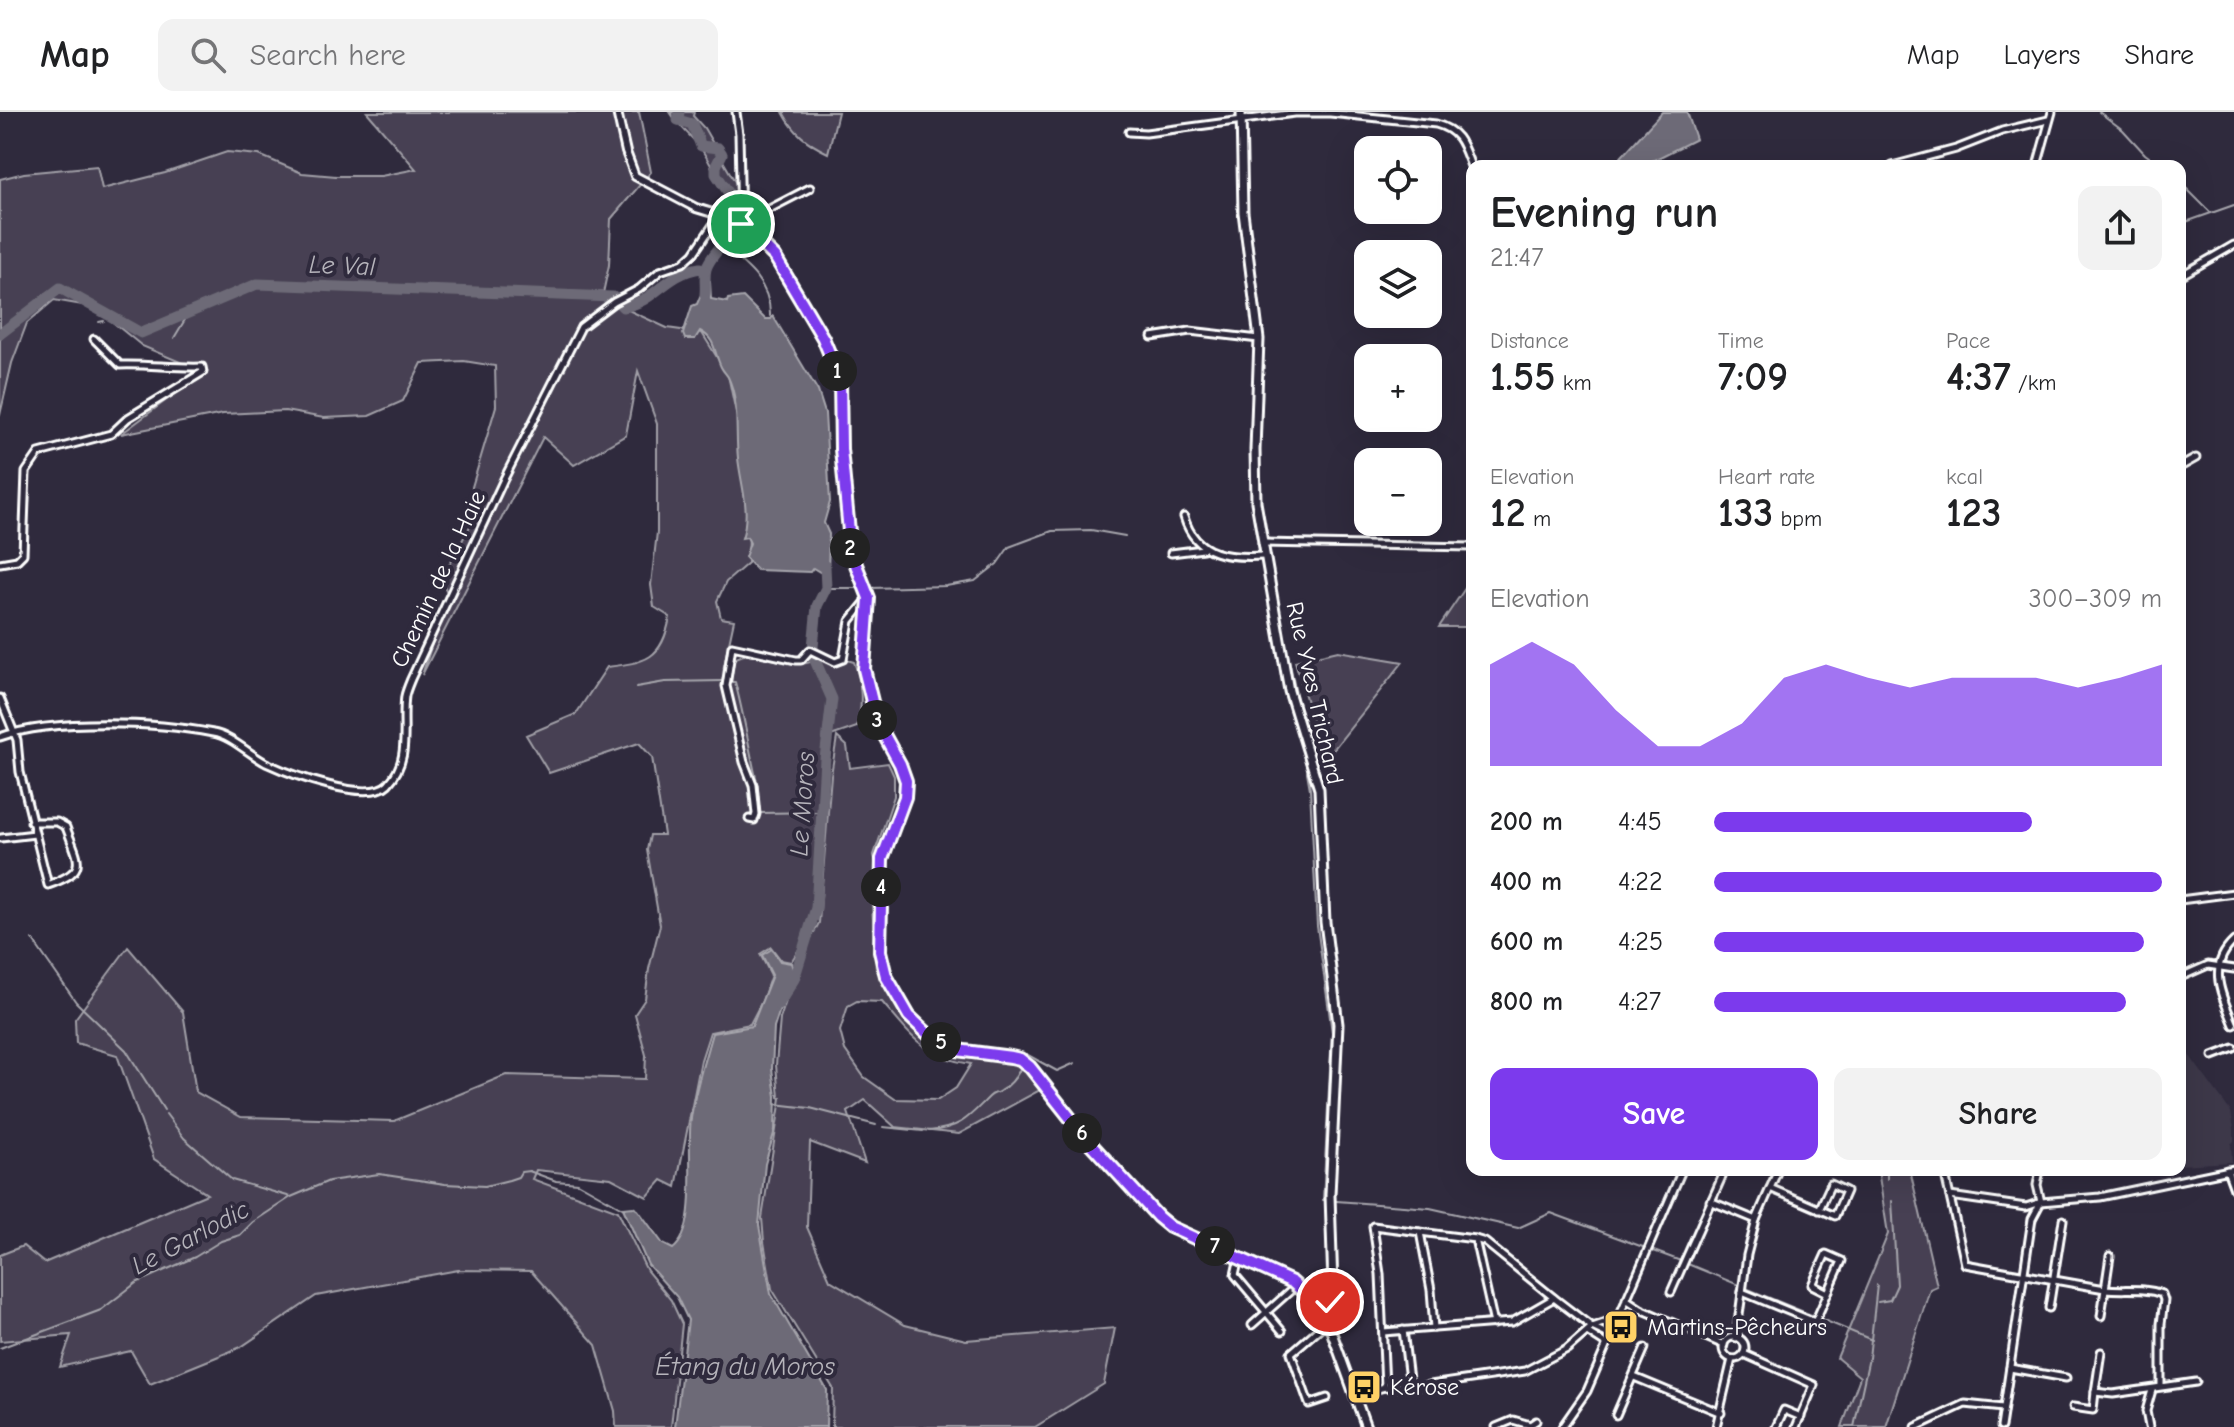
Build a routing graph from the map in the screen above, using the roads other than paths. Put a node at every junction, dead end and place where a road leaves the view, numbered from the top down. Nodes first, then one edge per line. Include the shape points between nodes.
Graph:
1 (617, 112) edge
2 (736, 112) edge
3 (2052, 112) edge
4 (1240, 116) edge
5 (2048, 120) junction
6 (1129, 132) dead end
7 (1469, 160) edge
8 (1915, 160) edge
9 (2038, 160) edge
10 (810, 188) dead end
11 (719, 216) junction
12 (741, 224) junction
13 (2234, 245) edge
14 (2186, 273) edge
15 (1152, 337) dead end
16 (94, 339) dead end
17 (1259, 339) junction
18 (2196, 458) dead end
19 (2186, 464) edge
20 (1184, 517) dead end
21 (1262, 543) junction
22 (1466, 547) edge
23 (1204, 549) junction
24 (1171, 553) dead end
25 (1265, 556) junction
26 (0, 563) edge
27 (869, 598) junction
28 (0, 698) edge
29 (12, 732) junction
30 (0, 737) edge
31 (749, 819) dead end
32 (31, 822) junction
33 (35, 834) junction
34 (1, 838) edge
35 (2234, 893) edge
36 (2186, 899) edge
37 (2234, 941) edge
38 (2218, 966) junction
39 (2234, 969) edge
40 (2186, 975) edge
41 (2234, 1025) edge
42 (2234, 1048) edge
43 (2213, 1056) dead end
44 (2230, 1169) edge
45 (1679, 1176) edge
46 (1722, 1176) edge
47 (1775, 1176) edge
48 (1945, 1176) edge
49 (2039, 1176) edge
50 (1770, 1188) junction
51 (2234, 1189) edge
52 (1950, 1196) junction
53 (1710, 1201) junction
54 (2041, 1202) junction
55 (1819, 1210) junction
56 (1756, 1220) junction
57 (2063, 1220) dead end
58 (1420, 1232) junction
59 (1475, 1239) junction
60 (2110, 1256) dead end
61 (1239, 1257) junction
62 (2024, 1274) junction
63 (1331, 1275) junction
64 (2054, 1278) junction
65 (1297, 1285) junction
66 (2105, 1289) junction
67 (1671, 1292) dead end
68 (1742, 1292) junction
69 (1828, 1293) junction
70 (1334, 1295) junction
71 (1554, 1298) junction
72 (1626, 1299) junction
73 (1316, 1304) junction
74 (2049, 1308) dead end
75 (1267, 1312) junction
76 (2101, 1316) dead end
77 (1619, 1317) junction
78 (1494, 1324) junction
79 (1252, 1325) dead end
80 (1329, 1325) junction
81 (1434, 1328) junction
82 (1403, 1330) junction
83 (1590, 1330) junction
84 (1282, 1331) dead end
85 (1383, 1332) junction
86 (1611, 1336) junction
87 (1736, 1338) junction
88 (1607, 1345) junction
89 (1724, 1345) junction
90 (1645, 1348) dead end
91 (2101, 1352) dead end
92 (1744, 1354) junction
93 (1732, 1359) junction
94 (2010, 1368) junction
95 (1634, 1377) junction
96 (2066, 1378) dead end
97 (2196, 1382) dead end
98 (2161, 1386) junction
99 (1385, 1387) junction
100 (1410, 1388) junction
101 (2152, 1390) junction
102 (2095, 1392) junction
103 (1354, 1395) junction
104 (1327, 1398) dead end
105 (2073, 1407) dead end
106 (2003, 1408) junction
107 (1721, 1413) junction
108 (1616, 1415) dead end
109 (1801, 1417) junction
110 (1536, 1421) dead end
111 (1366, 1427) edge
112 (1496, 1427) edge
113 (1562, 1427) edge
114 (1716, 1427) edge
115 (1776, 1427) edge
116 (1796, 1427) edge
117 (1916, 1427) edge
118 (2001, 1427) edge
119 (2149, 1427) edge

1 - 11 street via 635,176
2 - 12 street
3 - 5 street
4 - 6 street
4 - 7 street via 1330,113 1436,124 1451,128
4 - 17 main road, Rue Yves Trichard via 1243,212
5 - 8 street
5 - 9 street
10 - 12 street
11 - 12 street
11 - 29 street, Chemin de la Haie via 683,263 660,271 581,327 411,679 405,696 404,752 387,786 365,792 306,779 217,733 63,725
12 - 27 street via 775,257 823,338 840,379 851,552
13 - 14 street
15 - 17 street via 1190,331
16 - 26 street via 120,365 202,367 203,372 111,434 39,453 26,472 23,554
17 - 21 main road, Rue Yves Trichard via 1255,478
18 - 19 street
20 - 23 street
21 - 22 street
21 - 25 main road, Rue Yves Trichard
23 - 24 street
23 - 25 street via 1228,557
25 - 63 main road, Rue Yves Trichard via 1289,691 1320,801 1325,922 1338,1024
27 - 31 street via 853,614 843,659 834,662 813,652 796,660 732,646 726,686 753,785 756,814
27 - 61 street via 867,687 907,789 882,859 880,951 886,976 909,1016 930,1036 957,1050 1020,1059 1158,1217
28 - 29 street
29 - 30 street, Chemin de la Haie
29 - 32 street
32 - 33 street
32 - 33 street via 66,827 78,860 70,877 48,885
33 - 34 street
35 - 36 street
37 - 38 street
38 - 39 street
38 - 40 street
38 - 41 street via 2217,982
42 - 43 street
44 - 51 street
44 - 54 street via 2100,1197
45 - 72 street
46 - 53 street
47 - 50 street
48 - 52 street
49 - 54 street
50 - 55 street
50 - 56 street
52 - 54 street via 2026,1207
52 - 62 street via 1965,1264
53 - 56 street
53 - 67 street
54 - 62 street via 2032,1219
55 - 55 street via 1835,1216 1846,1191 1831,1184
56 - 68 street
57 - 64 street
58 - 59 street
58 - 81 street
58 - 85 street via 1373,1226
59 - 71 street
59 - 78 street
60 - 66 street
61 - 65 street
61 - 75 street via 1235,1275
62 - 64 street
62 - 94 street
63 - 70 main road, Rue Yves Trichard
63 - 73 main road
64 - 66 street
64 - 74 street
65 - 73 street
65 - 75 street
66 - 76 street
66 - 98 street via 2162,1294
68 - 69 street via 1815,1322
68 - 87 street
69 - 69 street via 1842,1261 1826,1254 1812,1285
70 - 73 main road via 1328,1304
70 - 80 main road
71 - 78 street via 1512,1322
71 - 83 street
72 - 77 street
72 - 89 street
73 - 80 main road
75 - 79 street
75 - 84 street
77 - 83 street
77 - 86 street
78 - 81 street
80 - 103 main road
80 - 104 street via 1291,1353 1309,1404
81 - 82 street
82 - 85 street
82 - 100 street
83 - 86 street
83 - 88 street
83 - 100 street via 1525,1371
85 - 99 street
86 - 88 street
87 - 89 street
87 - 92 street via 1743,1342
88 - 113 street via 1587,1391
89 - 93 street
90 - 95 street
91 - 102 street
92 - 93 street
92 - 109 street via 1814,1385
93 - 107 street
94 - 96 street
94 - 106 street
95 - 107 street
95 - 108 street
97 - 98 street
98 - 101 street
99 - 100 street
99 - 103 street
101 - 102 street
101 - 119 street via 2146,1411
102 - 105 street via 2093,1410
103 - 111 main road
106 - 117 street via 1965,1404
106 - 118 street
107 - 114 street
109 - 115 street via 1784,1410
109 - 116 street
110 - 112 street via 1530,1425 1513,1420

